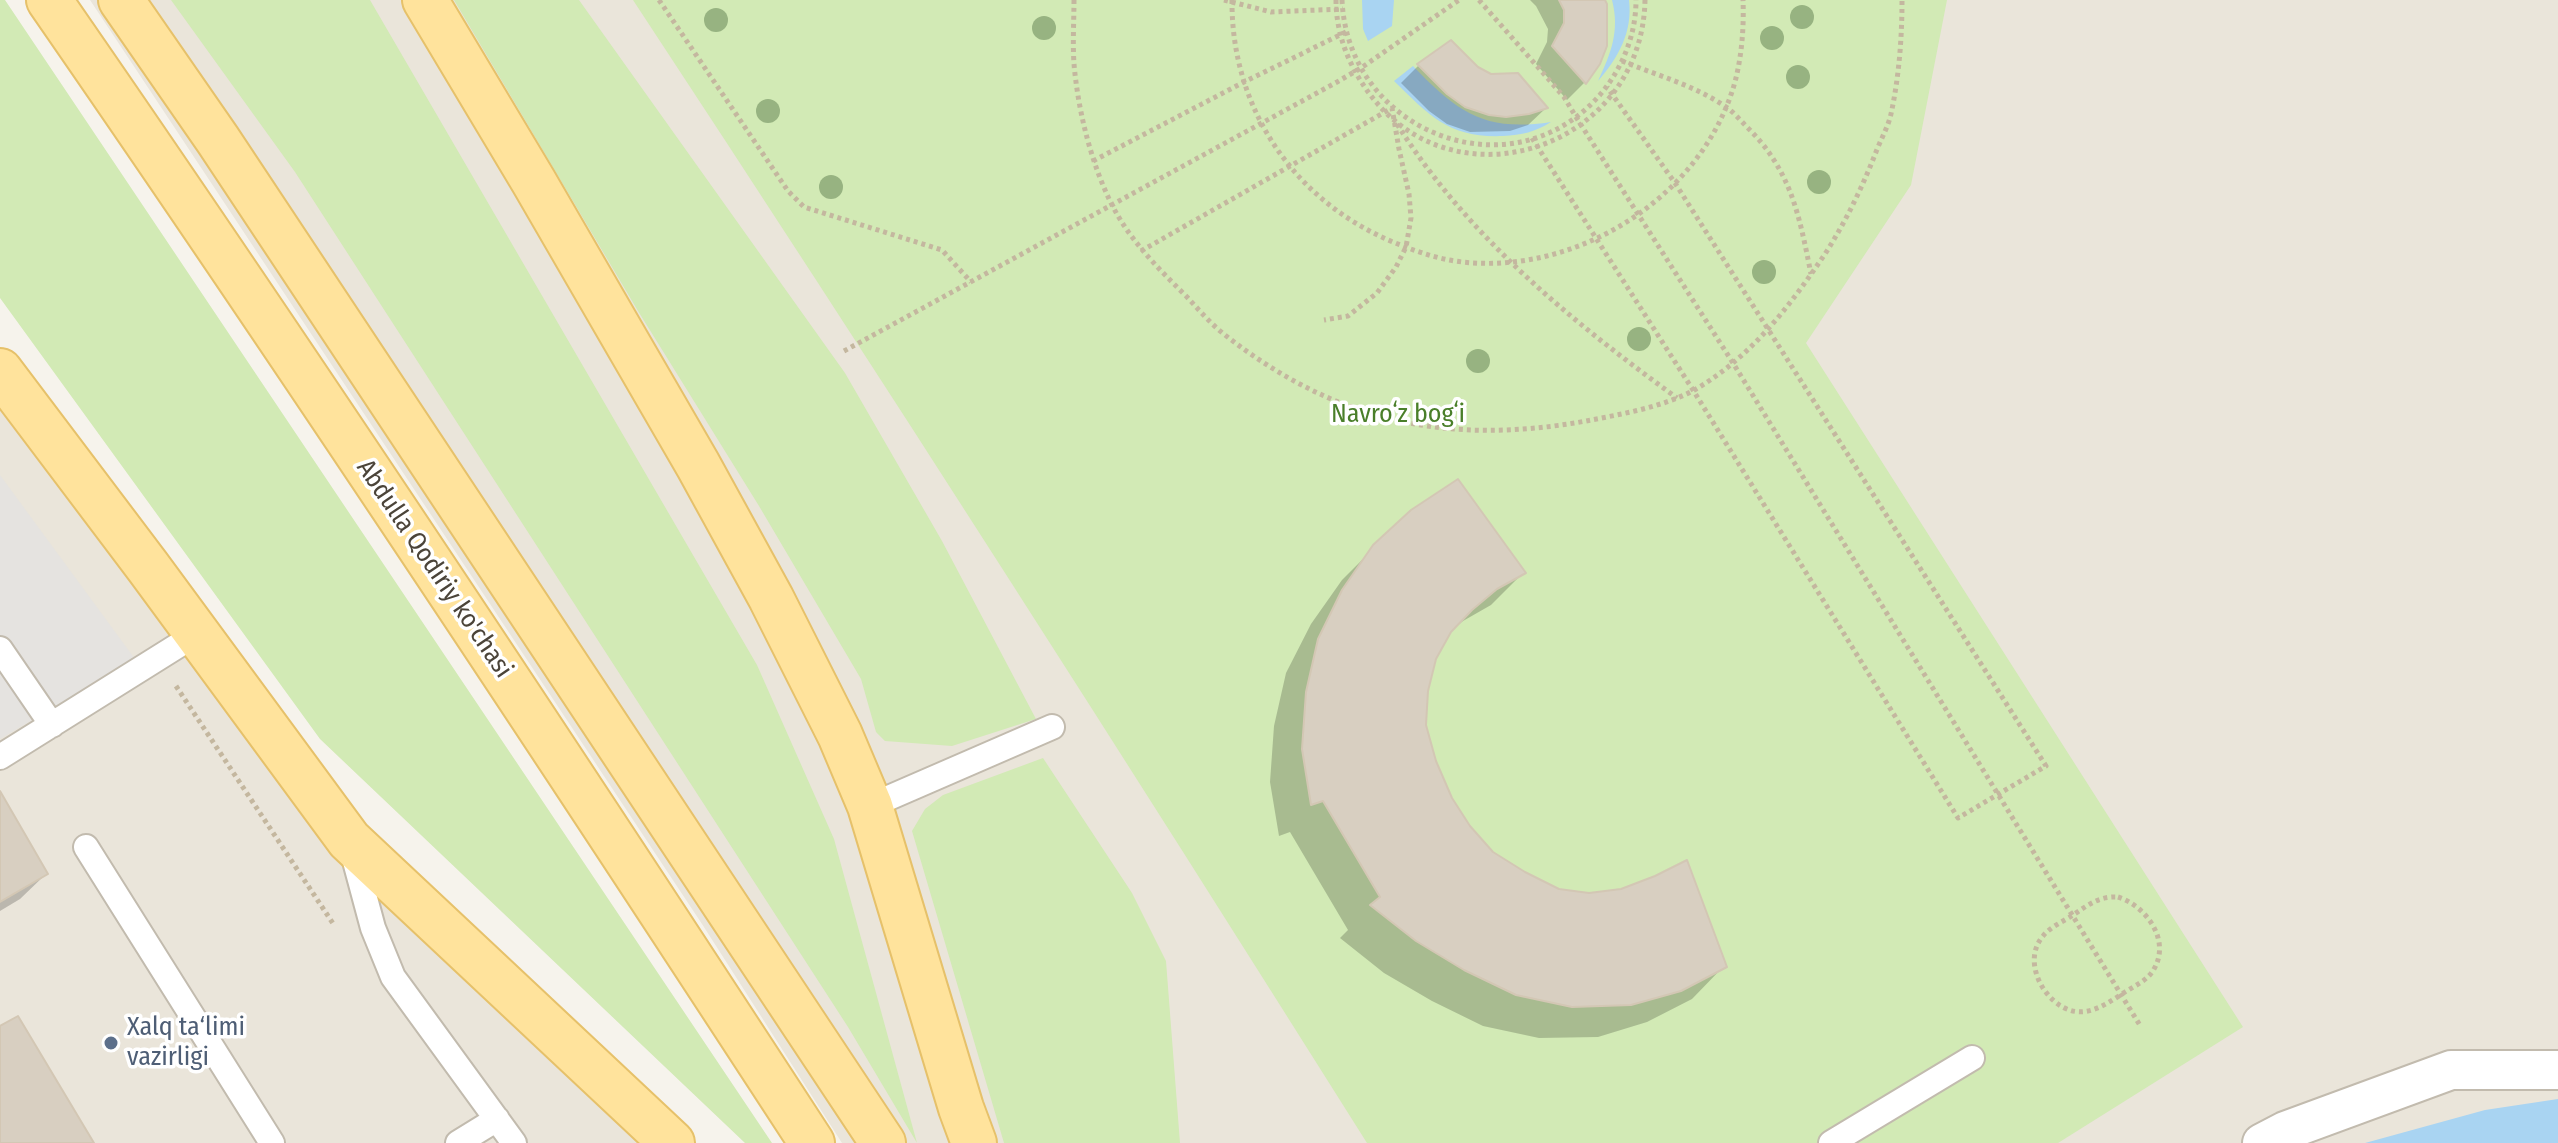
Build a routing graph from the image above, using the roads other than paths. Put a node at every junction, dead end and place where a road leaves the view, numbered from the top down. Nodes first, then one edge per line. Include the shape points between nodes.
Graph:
1 (49, 0) edge
2 (121, 0) edge
3 (425, 0) edge
4 (0, 371) edge
5 (198, 633) junction
6 (0, 649) edge
7 (52, 725) junction
8 (1052, 727) dead end
9 (0, 757) edge
10 (870, 806) junction
11 (349, 840) junction
12 (86, 847) dead end
13 (1972, 1058) dead end
14 (2558, 1070) edge
15 (497, 1119) junction
16 (272, 1143) edge
17 (458, 1143) edge
18 (514, 1143) edge
19 (672, 1143) edge
20 (812, 1143) edge
21 (883, 1143) edge
22 (974, 1143) edge
23 (1831, 1143) edge
24 (2262, 1143) edge

1 - 20 main road, Abdulla Qodiriy ko'chasi via 209,231
2 - 21 main road
3 - 10 main road via 771,598
4 - 5 main road
5 - 7 lane
5 - 11 main road
6 - 7 lane
7 - 9 lane
8 - 10 lane
10 - 22 main road
11 - 15 lane via 373,928 393,977
11 - 19 main road
12 - 16 lane
13 - 23 lane
14 - 24 street via 2451,1070
15 - 17 lane
15 - 18 lane

